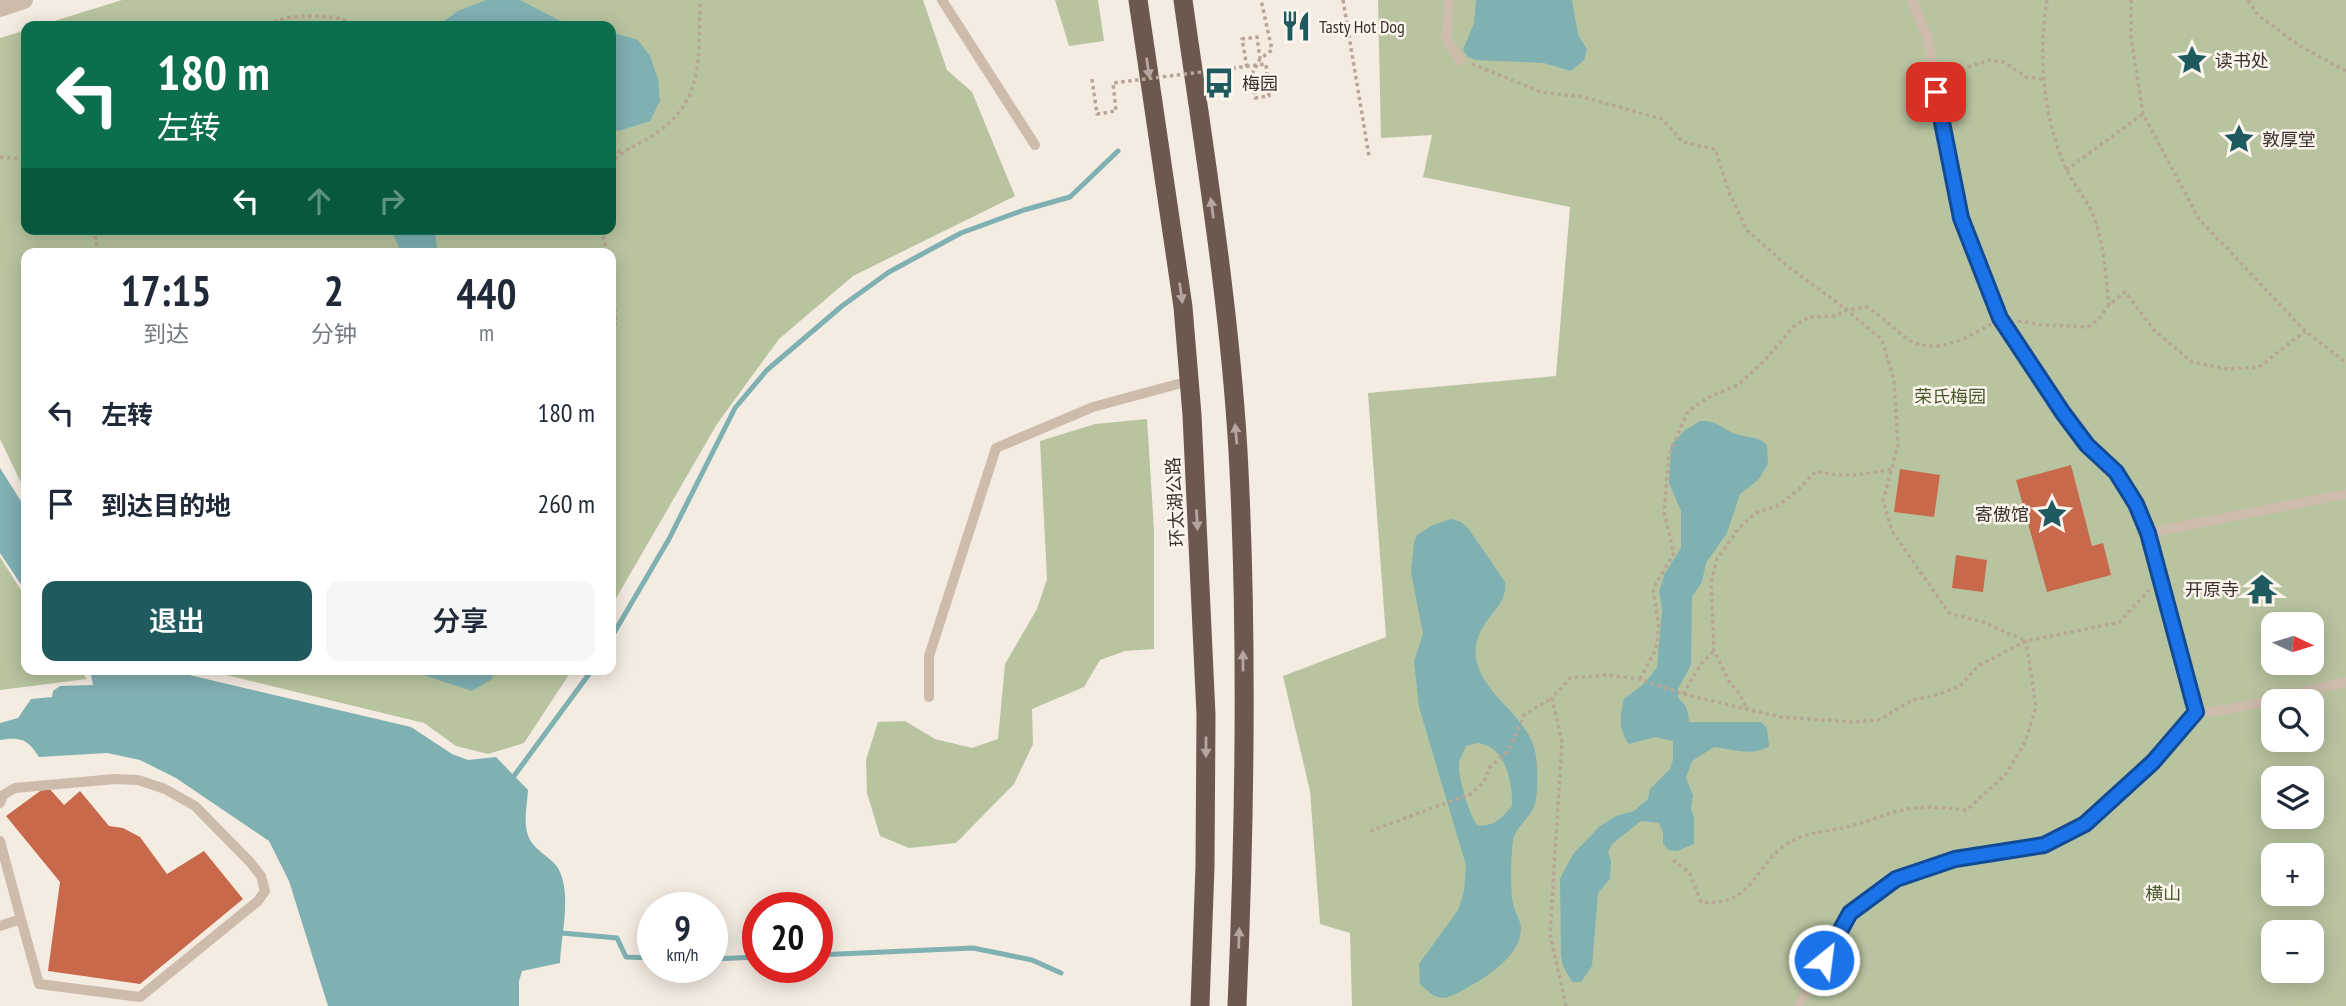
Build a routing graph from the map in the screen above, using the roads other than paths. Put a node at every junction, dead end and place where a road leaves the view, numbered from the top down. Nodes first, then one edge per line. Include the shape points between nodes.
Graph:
1 (24, 0) edge
2 (942, 0) edge
3 (1139, 0) edge
4 (1183, 0) edge
5 (1448, 0) edge
6 (1912, 0) edge
7 (0, 8) edge
8 (1460, 60) road end
9 (1035, 145) dead end
10 (1189, 382) junction
11 (2346, 494) edge
12 (2148, 533) junction
13 (2346, 682) edge
14 (929, 698) dead end
15 (2196, 712) junction
16 (0, 803) edge
17 (0, 841) edge
18 (21, 919) junction
19 (0, 926) edge
20 (1199, 1006) edge
21 (1237, 1006) edge
22 (1798, 1006) edge

1 - 7 street
2 - 9 lane
3 -> 10 highway, 环太湖公路 via 1183,307
21 -> 4 highway via 1243,815 1238,451 1226,304
5 - 8 lane via 1446,38
6 - 12 lane via 1927,36 1961,218 2000,318 2079,435 2116,472
10 - 14 lane via 1093,407 996,448 929,656
10 -> 20 highway, 环太湖公路 via 1206,715
11 - 12 lane
12 - 15 lane
13 - 15 lane via 2226,710
15 - 22 lane via 2153,762 2085,824 2044,845 1955,859 1896,879 1850,913
16 - 18 lane via 3,795 15,788 138,780 195,806 250,862 265,891 140,997 40,984
17 - 18 lane
18 - 19 lane

